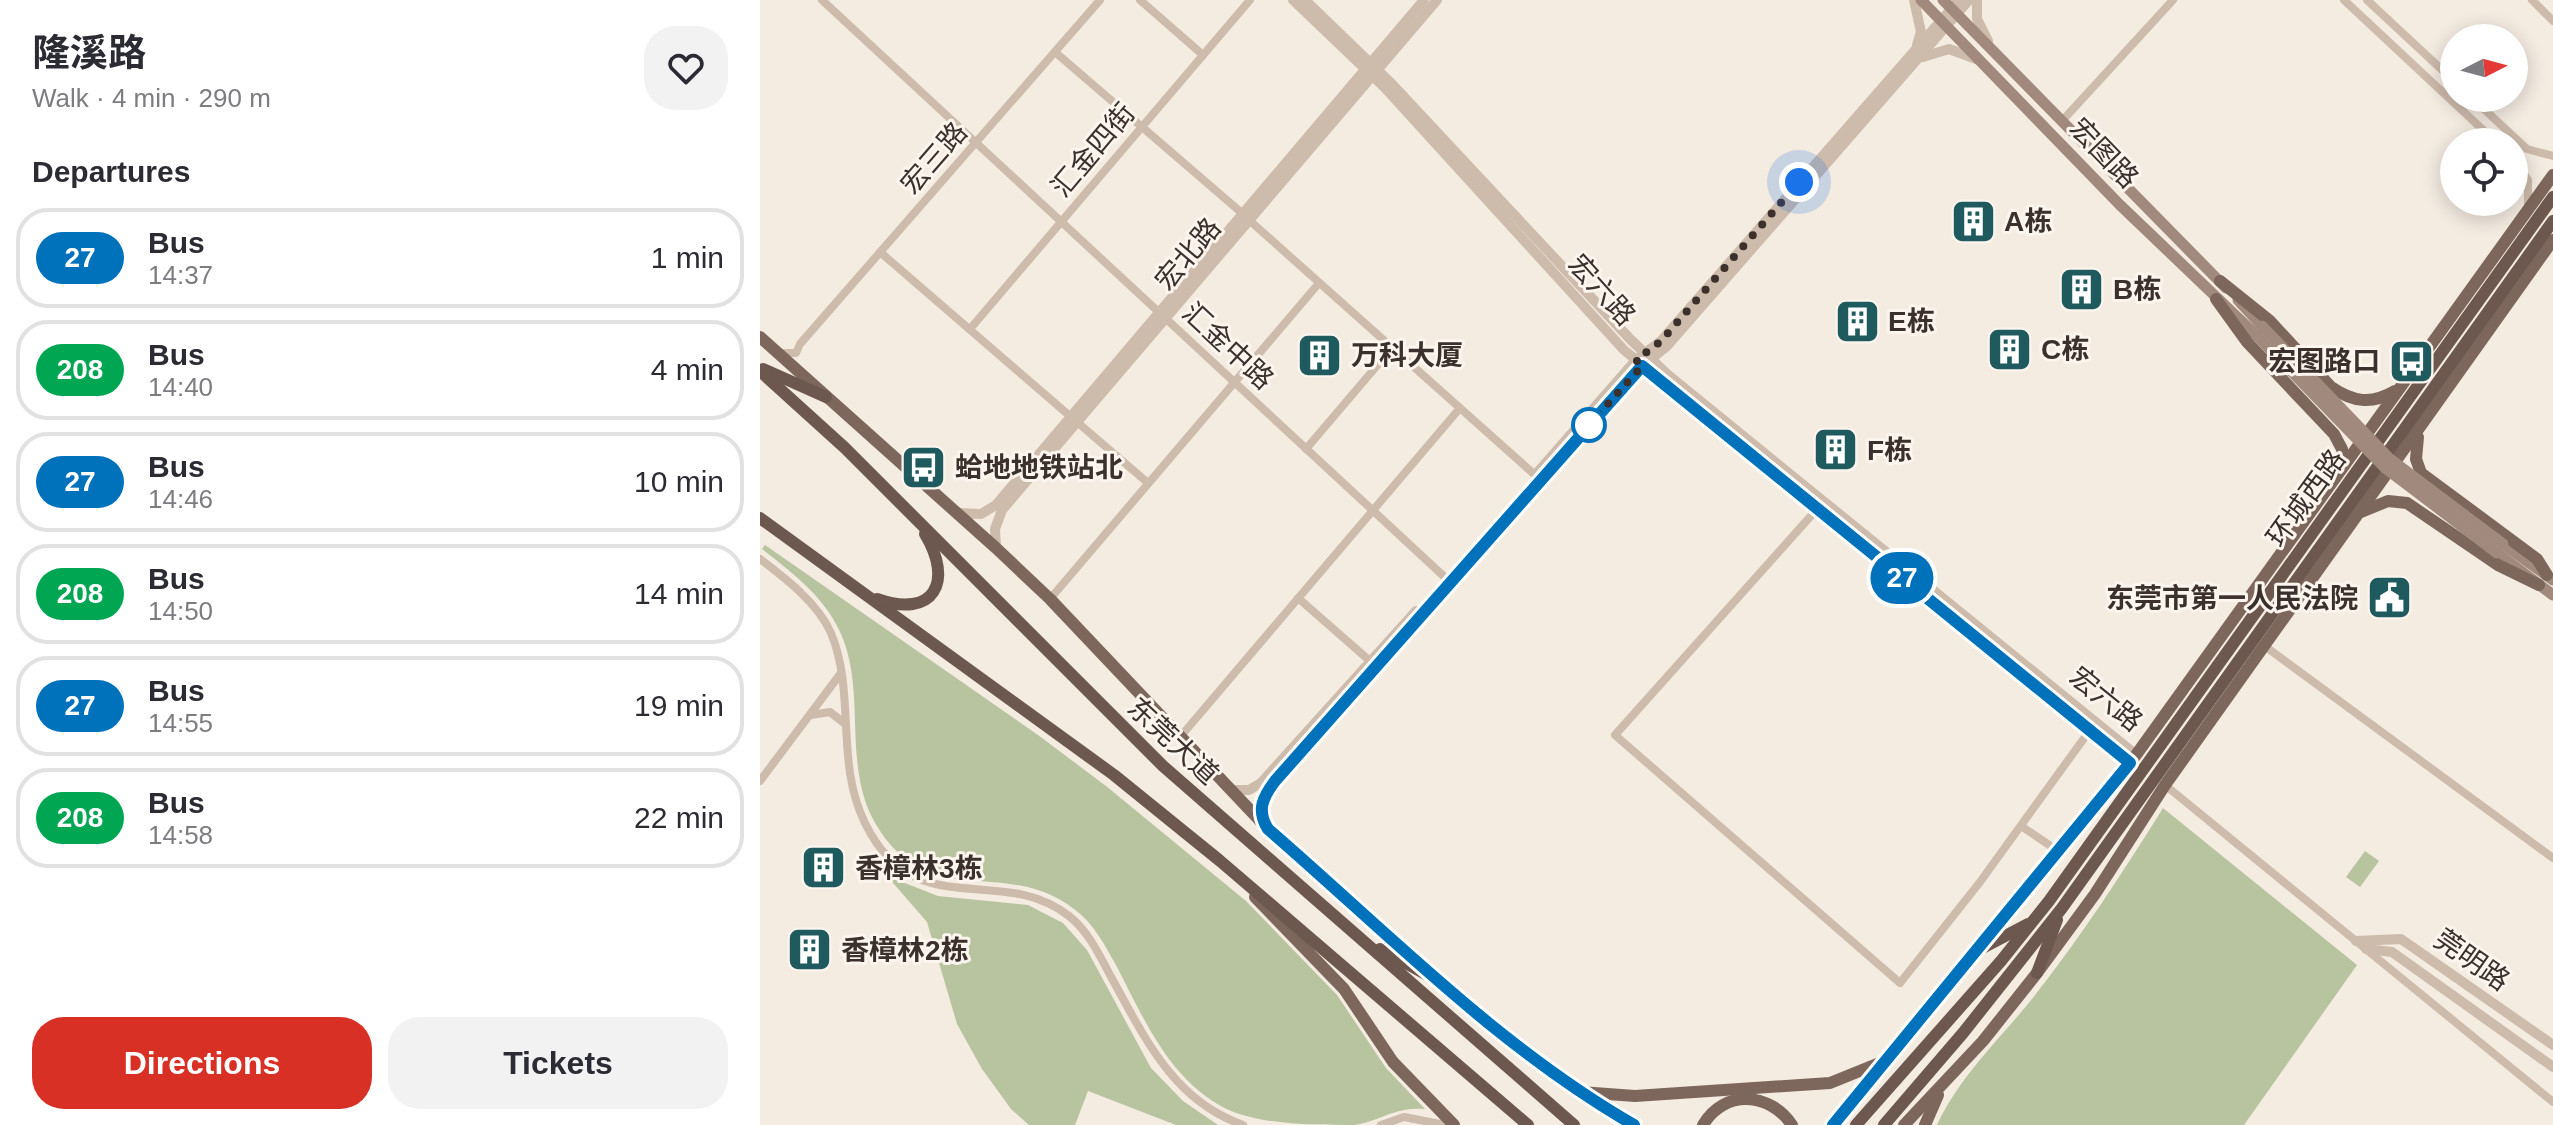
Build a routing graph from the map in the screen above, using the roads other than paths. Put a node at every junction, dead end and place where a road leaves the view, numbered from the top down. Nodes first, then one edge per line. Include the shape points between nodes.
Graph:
1 (822, 0) edge
2 (1100, 0) edge
3 (1140, 0) edge
4 (1250, 0) edge
5 (1293, 0) edge
6 (1305, 0) edge
7 (1424, 0) edge
8 (1437, 0) edge
9 (1914, 0) edge
10 (1921, 0) edge
11 (1969, 0) edge
12 (1977, 0) edge
13 (2173, 0) edge
14 (2344, 0) edge
15 (2367, 0) edge
16 (2532, 0) edge
17 (1952, 6) edge
18 (2553, 21) edge
19 (1944, 24) junction
20 (1055, 52) junction
21 (1995, 53) junction
22 (1203, 55) junction
23 (1915, 57) junction
24 (1982, 63) junction
25 (2440, 68) edge
26 (1372, 69) junction
27 (2487, 112) edge
28 (2062, 121) junction
29 (1142, 127) junction
30 (2481, 128) edge
31 (977, 141) junction
32 (2553, 156) edge
33 (2553, 175) edge
34 (2553, 197) edge
35 (2528, 211) edge
36 (2524, 216) edge
37 (1246, 217) junction
38 (1062, 221) junction
39 (2553, 221) edge
40 (2553, 240) edge
41 (880, 252) junction
42 (2220, 281) junction
43 (1319, 283) junction
44 (2216, 299) junction
45 (1162, 316) junction
46 (970, 329) junction
47 (2259, 331) junction
48 (760, 337) edge
49 (800, 344) junction
50 (1392, 348) junction
51 (777, 353) junction
52 (1643, 359) junction
53 (760, 369) edge
54 (808, 381) junction
55 (1234, 382) junction
56 (2397, 390) junction
57 (2344, 396) junction
58 (826, 397) junction
59 (1460, 408) junction
60 (1074, 419) junction
61 (2322, 421) junction
62 (2421, 428) junction
63 (1306, 449) junction
64 (2344, 464) junction
65 (1535, 475) junction
66 (1148, 483) junction
67 (2433, 483) junction
68 (2407, 503) junction
69 (1817, 509) junction
70 (1372, 511) junction
71 (958, 513) junction
72 (2356, 515) junction
73 (760, 518) edge
74 (915, 518) junction
75 (996, 548) junction
76 (760, 559) edge
77 (1447, 580) junction
78 (2546, 580) edge
79 (859, 592) junction
80 (2553, 595) edge
81 (1298, 598) junction
82 (1050, 599) junction
83 (2266, 647) junction
84 (1370, 661) junction
85 (841, 673) junction
86 (805, 721) junction
87 (844, 723) junction
88 (2090, 730) junction
89 (1181, 736) junction
90 (2133, 759) junction
91 (760, 781) edge
92 (2165, 785) junction
93 (1231, 790) junction
94 (2021, 826) junction
95 (1268, 829) junction
96 (2058, 851) junction
97 (2553, 858) edge
98 (1219, 860) junction
99 (2062, 908) junction
100 (2034, 920) junction
101 (1357, 937) junction
102 (2356, 941) junction
103 (2366, 949) junction
104 (1971, 954) junction
105 (2037, 973) junction
106 (1433, 978) junction
107 (2553, 1045) edge
108 (1889, 1055) junction
109 (2553, 1067) edge
110 (1942, 1085) junction
111 (1575, 1091) junction
112 (2553, 1102) edge
113 (1243, 1125) edge
114 (1381, 1125) edge
115 (1445, 1125) edge
116 (1454, 1125) edge
117 (1528, 1125) edge
118 (1574, 1125) edge
119 (1633, 1125) edge
120 (1703, 1125) edge
121 (1792, 1125) edge
122 (1833, 1125) edge
123 (1856, 1125) edge
124 (1884, 1125) edge
125 (1904, 1125) edge
126 (1925, 1125) edge

1 - 31 street, 汇金中路
2 - 20 street, 宏三路
3 - 22 street
4 - 22 street, 汇金四街
5 - 26 street, 宏六路
6 - 26 street, 宏六路
7 - 26 street, 宏北路
8 - 26 street, 宏北路
9 - 23 street via 1921,32
10 - 19 main road, 宏图路
11 - 17 street
12 - 21 street via 1977,19
13 - 28 street
14 - 30 street
15 - 25 street
16 - 18 street
17 - 19 street
17 - 21 main road, 宏图路
19 - 23 street
19 - 24 main road, 宏图路
20 - 29 street
20 - 31 street, 宏三路
21 - 28 main road, 宏图路
22 - 29 street, 汇金四街
23 - 24 street via 1949,49
23 - 52 street
24 - 44 main road, 宏图路
26 - 37 street, 宏北路
26 - 52 street, 宏六路
27 - 32 street via 2527,149
28 - 42 main road, 宏图路
29 - 37 street
29 - 38 street, 汇金四街
31 - 38 street, 汇金中路
31 - 41 street, 宏三路
33 - 35 main road
34 - 100 highway, 环城西路
36 - 56 main road
37 - 43 street
37 - 45 street, 宏北路
38 - 45 street, 汇金中路
38 - 46 street, 汇金四街
39 - 99 highway, 环城西路
40 - 62 main road
41 - 46 street
41 - 49 street, 宏三路
42 - 47 main road, 宏图路
42 - 57 main road via 2247,300
43 - 50 street
43 - 55 street
44 - 47 main road, 宏图路
44 - 61 main road via 2247,342
45 - 55 street, 汇金中路
45 - 60 street, 宏北路
46 - 60 street
47 - 78 main road, bridge via 2390,459
48 - 51 main road
49 - 51 street via 796,353
49 - 54 street
50 - 59 street
50 - 63 street
51 - 54 main road
52 - 65 street
52 - 69 street, 宏六路
52 - 77 street
52 - 90 street, 宏六路
53 - 58 highway
53 - 74 highway, 东莞大道
54 - 58 main road
55 - 63 street, 汇金中路
55 - 66 street
56 - 57 main road via 2372,402
56 - 64 main road
57 - 61 main road via 2354,415 2348,424 2339,428
58 - 71 main road
59 - 65 street
59 - 70 street
60 - 66 street
60 - 71 street, 宏北路 via 996,505 981,514
60 - 75 street, 宏北路 via 1002,510
61 - 64 main road via 2342,449
62 - 67 main road via 2416,459 2421,473
62 - 72 main road
63 - 70 street, 汇金中路
64 - 90 main road
65 - 77 street
66 - 82 street
67 - 68 main road via 2410,477 2403,486
67 - 78 main road via 2528,552
68 - 72 main road via 2388,501
68 - 78 main road via 2498,565
69 - 88 street, 宏六路
69 - 94 street via 1615,735 1900,983
70 - 77 street, 汇金中路
70 - 81 street
71 - 75 main road
72 - 83 main road
73 - 79 highway
74 - 79 highway via 939,565 939,584 932,595 898,606
74 - 101 highway, 东莞大道 via 1163,766
75 - 82 main road
76 - 85 street via 819,614 830,631
77 - 84 street
77 - 95 street via 1275,781 1262,802 1261,819
78 - 80 main road
79 - 98 highway via 1046,724
81 - 84 street
81 - 89 street
82 - 89 main road
83 - 92 main road
83 - 97 street
84 - 93 street via 1261,783 1249,790
85 - 86 street
85 - 87 street
86 - 87 street via 830,712
86 - 91 street
87 - 113 street via 853,786 865,823 904,872 944,887 1031,896 1069,916 1095,945 1159,1063 1211,1111
88 - 90 street, 宏六路
88 - 94 street
89 - 93 main road
90 - 96 main road
92 - 102 street
92 - 105 main road
93 - 95 main road
94 - 96 street
95 - 106 main road
96 - 104 main road
98 - 116 main road via 1344,989 1393,1062
98 - 117 highway
99 - 105 highway
99 - 124 highway, 环城西路
100 - 104 highway
100 - 123 highway, 环城西路
101 - 106 highway
101 - 118 highway, 东莞大道
102 - 103 street
102 - 107 street, 莞明路 via 2401,939
103 - 109 street, 莞明路 via 2392,952
103 - 112 street
104 - 108 main road
105 - 110 main road
106 - 111 main road
108 - 111 main road via 1869,1070 1830,1083 1635,1096
108 - 122 main road
110 - 125 main road
110 - 126 main road
111 - 119 main road
114 - 115 street via 1404,1117
120 - 121 main road via 1717,1108 1751,1098 1771,1103

